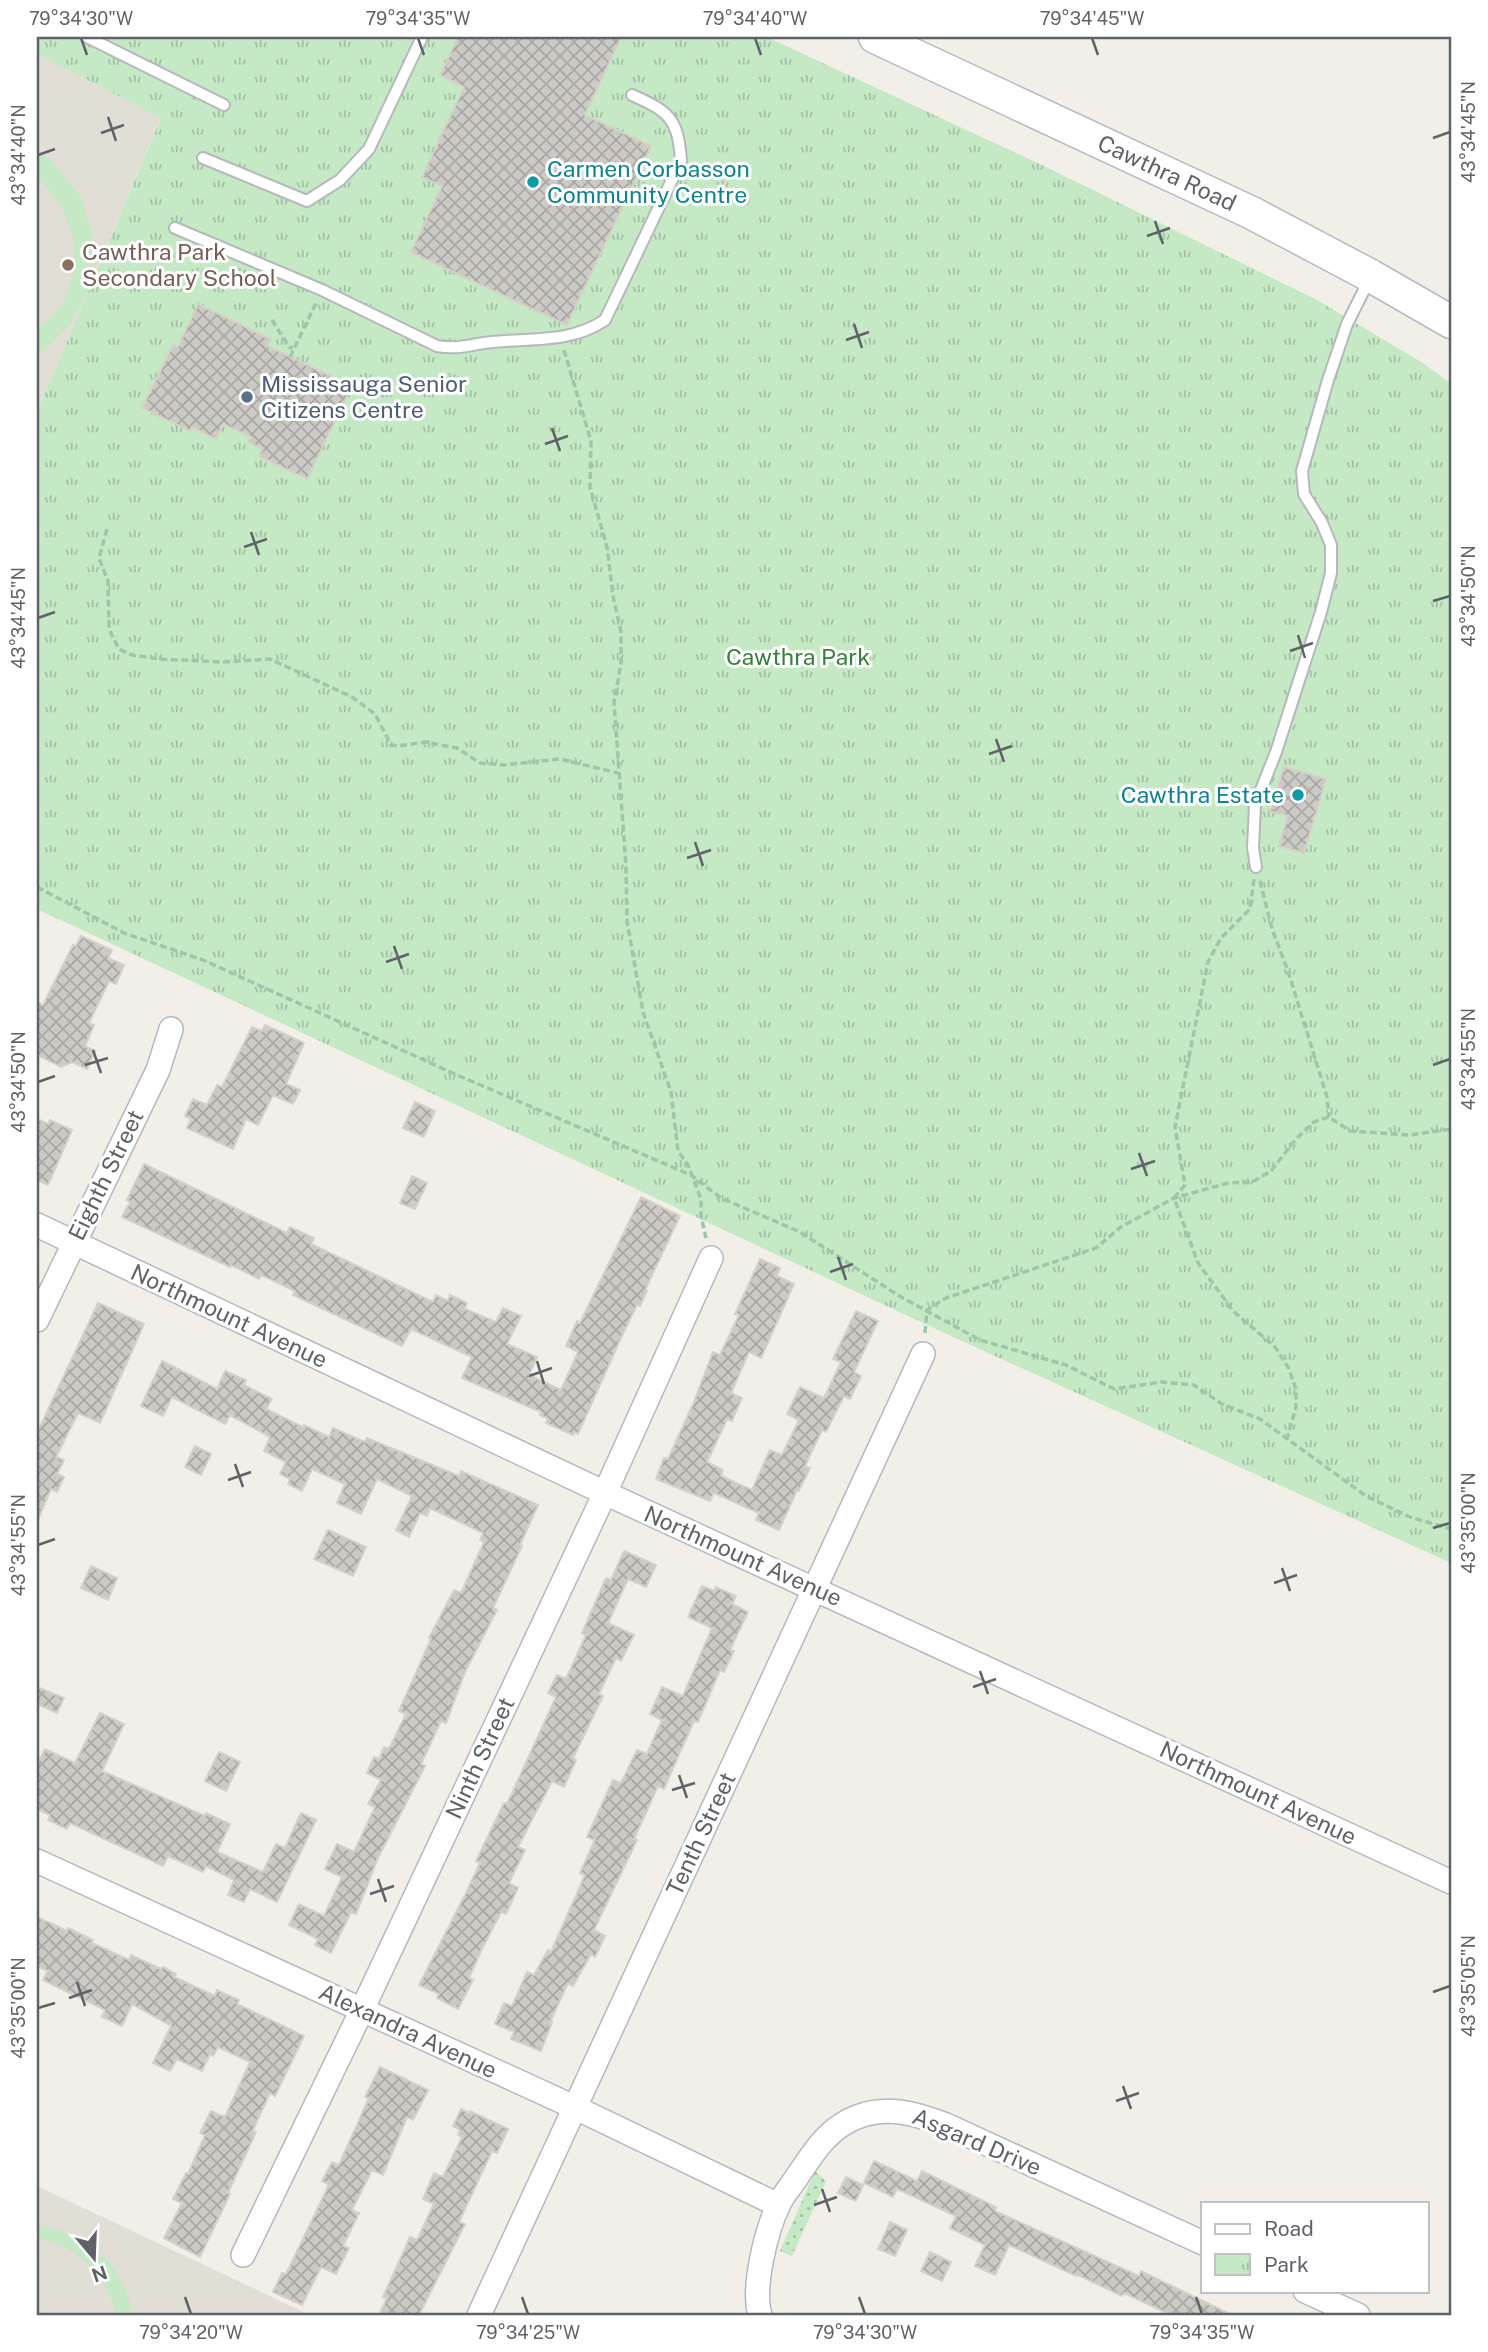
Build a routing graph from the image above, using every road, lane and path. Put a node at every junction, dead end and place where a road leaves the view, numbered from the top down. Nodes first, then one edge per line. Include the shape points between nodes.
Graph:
1 (87, 37) edge
2 (422, 37) edge
3 (875, 37) edge
4 (632, 95) dead end
5 (224, 105) dead end
6 (203, 158) dead end
7 (175, 228) dead end
8 (1371, 275) junction
9 (323, 290) junction
10 (272, 320) dead end
11 (1451, 321) edge
12 (561, 338) junction
13 (293, 348) junction
14 (290, 357) dead end
15 (107, 529) dead end
16 (618, 773) junction
17 (1256, 867) junction
18 (37, 887) edge
19 (171, 1029) dead end
20 (1329, 1117) junction
21 (1451, 1129) edge
22 (691, 1175) junction
23 (1174, 1198) junction
24 (37, 1225) edge
25 (73, 1242) junction
26 (711, 1258) joint
27 (928, 1310) junction
28 (37, 1320) edge
29 (923, 1354) joint
30 (1287, 1439) junction
31 (605, 1493) junction
32 (1451, 1529) edge
33 (815, 1588) junction
34 (37, 1861) edge
35 (1451, 1882) edge
36 (362, 2010) junction
37 (574, 2107) junction
38 (778, 2205) junction
39 (1201, 2242) edge
40 (243, 2255) dead end
41 (1307, 2292) edge
42 (479, 2315) edge
43 (761, 2315) edge
44 (1358, 2315) edge

1 - 5 lane
2 - 6 lane via 369,149 340,180 307,201
3 - 8 main road, Cawthra Road via 1252,213
4 - 12 lane via 660,108 674,123 681,161 605,320 591,330
7 - 9 lane
8 - 11 main road, Cawthra Road
8 - 17 lane via 1347,324 1302,471 1304,494 1331,545 1331,573 1255,805
9 - 12 lane via 437,346 456,349
9 - 13 path
10 - 13 path
12 - 16 path via 591,441 590,486 607,547 621,632 614,703
13 - 14 path
15 - 16 path via 99,558 108,581 109,629 118,649 159,659 270,659 352,697 375,714 391,745 425,742 457,748 480,763 559,760
16 - 22 path via 627,921 643,1012 671,1092 678,1151
17 - 20 path via 1327,1097
17 - 23 path via 1250,909 1221,938 1208,962 1175,1127 1185,1185
18 - 22 path via 124,933 203,960
19 - 25 street, Eighth Street via 158,1070
20 - 21 path via 1350,1131 1409,1135
20 - 23 path via 1314,1122 1271,1171 1252,1182 1228,1183
22 - 26 path via 701,1199
22 - 27 path via 721,1198 800,1232
23 - 27 path via 1121,1227 1096,1248 946,1298
23 - 30 path via 1198,1263 1233,1311 1275,1348 1288,1367 1296,1389 1296,1408
24 - 25 street, Northmount Avenue
25 - 28 street, Eighth Street
25 - 31 street, Northmount Avenue
26 - 31 street, Ninth Street
27 - 29 path
27 - 30 path via 980,1340 1066,1365 1114,1389 1161,1382 1194,1385 1222,1404 1260,1419
29 - 33 street, Tenth Street
30 - 32 path via 1366,1496 1410,1517
31 - 33 street, Northmount Avenue
31 - 36 street, Ninth Street
33 - 35 street, Northmount Avenue
33 - 37 street, Tenth Street
34 - 36 street, Alexandra Avenue
36 - 37 street, Alexandra Avenue
36 - 40 street, Ninth Street
37 - 38 street, Alexandra Avenue
37 - 42 street, Tenth Street
38 - 39 street, Asgard Drive via 820,2142 834,2131 856,2117 901,2111 946,2125
38 - 43 street, Asgard Drive via 758,2282
41 - 44 street

